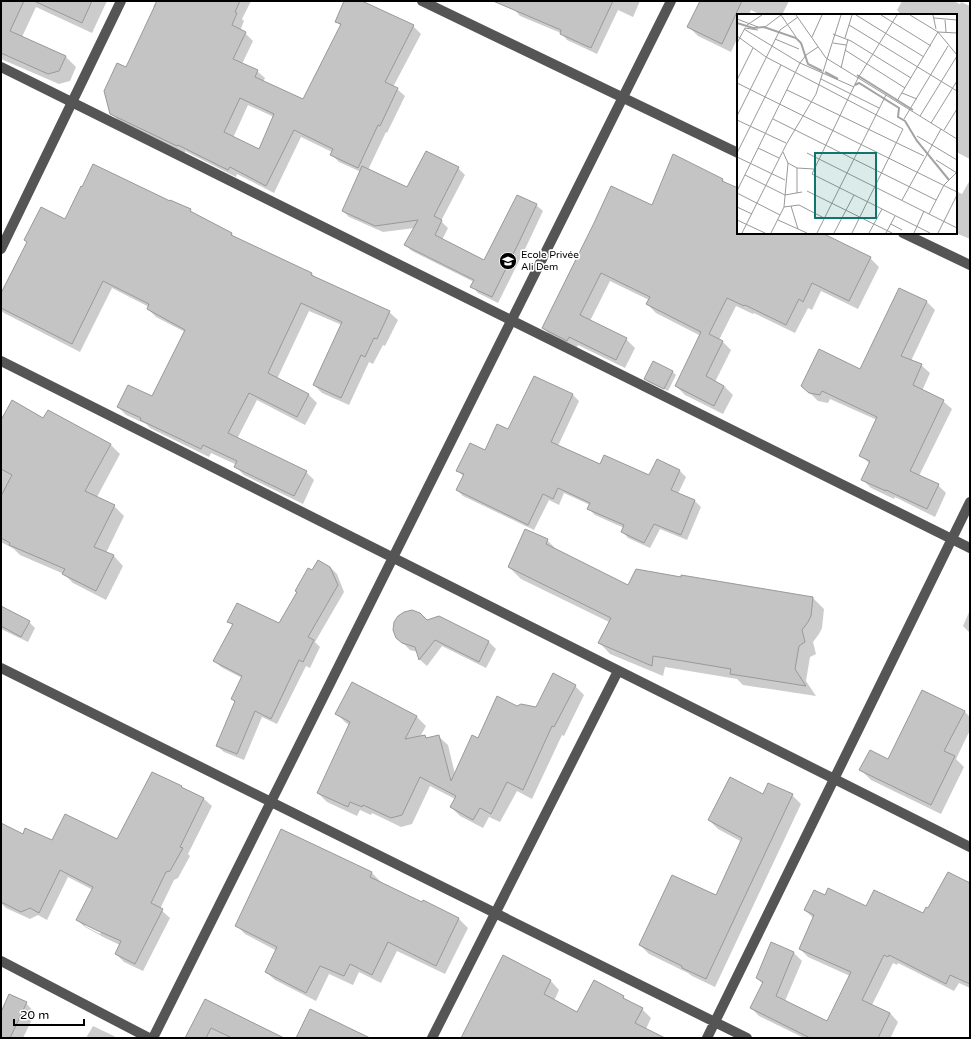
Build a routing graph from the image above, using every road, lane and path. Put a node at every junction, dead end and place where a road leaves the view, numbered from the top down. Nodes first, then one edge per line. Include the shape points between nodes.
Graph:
1 (121, 1) edge
2 (422, 1) edge
3 (671, 1) edge
4 (1, 66) edge
5 (623, 98) junction
6 (72, 102) junction
7 (737, 153) edge
8 (905, 234) edge
9 (1, 249) edge
10 (970, 265) edge
11 (512, 320) junction
12 (1, 361) edge
13 (970, 502) edge
14 (952, 539) junction
15 (970, 548) edge
16 (393, 558) junction
17 (1, 668) edge
18 (618, 671) junction
19 (834, 779) junction
20 (271, 802) junction
21 (970, 847) edge
22 (496, 913) junction
23 (1, 961) edge
24 (715, 1022) junction
25 (149, 1038) edge
26 (153, 1038) edge
27 (432, 1038) edge
28 (707, 1038) edge
29 (747, 1038) edge

1 - 6 street
2 - 5 street
3 - 5 street
4 - 6 street
5 - 7 street
5 - 11 street
6 - 9 street
6 - 11 street
8 - 10 street
11 - 14 street
11 - 16 street
12 - 16 street
13 - 14 street
14 - 15 street
14 - 19 street
16 - 18 street
16 - 20 street
17 - 20 street
18 - 19 street
18 - 22 street
19 - 21 street
19 - 24 street
20 - 22 street
20 - 26 street
22 - 24 street
22 - 27 street
23 - 25 street
24 - 28 street
24 - 29 street

